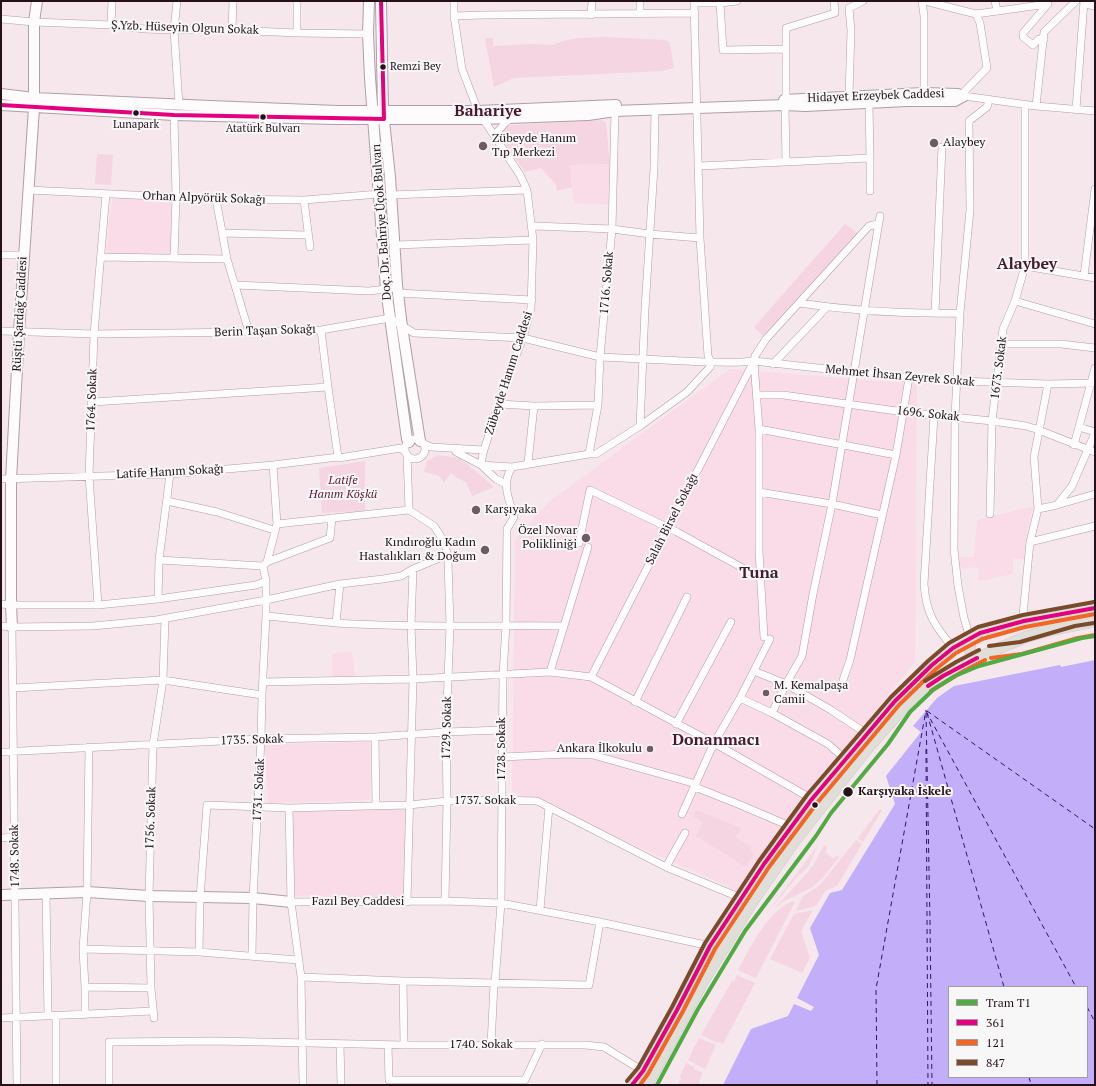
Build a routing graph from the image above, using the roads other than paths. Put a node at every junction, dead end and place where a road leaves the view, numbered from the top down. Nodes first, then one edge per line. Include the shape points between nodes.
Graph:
1 (37, 1) edge
2 (112, 1) edge
3 (177, 1) edge
4 (233, 1) edge
5 (297, 1) edge
6 (369, 1) edge
7 (381, 1) edge
8 (454, 1) edge
9 (592, 1) edge
10 (640, 1) edge
11 (737, 1) edge
12 (834, 1) edge
13 (863, 1) edge
14 (922, 1) edge
15 (925, 1) edge
16 (995, 1) edge
17 (1076, 1) edge
18 (694, 2) edge
19 (720, 3) junction
20 (1049, 3) edge
21 (1084, 3) edge
22 (1095, 6) edge
23 (849, 8) junction
24 (997, 11) junction
25 (640, 13) junction
26 (695, 13) junction
27 (835, 13) junction
28 (591, 14) junction
29 (976, 14) junction
30 (454, 16) junction
31 (1, 19) edge
32 (34, 22) junction
33 (111, 25) junction
34 (174, 30) junction
35 (232, 30) junction
36 (297, 33) junction
37 (368, 34) junction
38 (1044, 38) junction
39 (786, 49) junction
40 (924, 93) junction
41 (1, 94) edge
42 (849, 96) junction
43 (964, 96) junction
44 (989, 100) junction
45 (785, 102) junction
46 (34, 103) junction
47 (869, 103) junction
48 (179, 104) junction
49 (1, 105) edge
50 (697, 105) junction
51 (1025, 105) junction
52 (1036, 106) junction
53 (655, 110) junction
54 (1076, 110) junction
55 (615, 111) junction
56 (1095, 111) edge
57 (174, 115) junction
58 (379, 115) junction
59 (480, 115) junction
60 (514, 117) junction
61 (498, 141) junction
62 (942, 147) dead end
63 (870, 158) junction
64 (786, 162) junction
65 (700, 166) junction
66 (1095, 189) edge
67 (28, 190) junction
68 (526, 190) junction
69 (870, 190) dead end
70 (106, 194) junction
71 (380, 194) junction
72 (390, 195) junction
73 (176, 197) junction
74 (1094, 198) edge
75 (216, 199) junction
76 (304, 200) junction
77 (880, 216) dead end
78 (878, 224) junction
79 (532, 228) junction
80 (612, 229) junction
81 (222, 233) junction
82 (650, 234) junction
83 (308, 235) junction
84 (700, 238) junction
85 (533, 240) junction
86 (395, 246) junction
87 (310, 247) dead end
88 (1, 255) edge
89 (24, 255) junction
90 (101, 257) junction
91 (174, 258) junction
92 (227, 259) junction
93 (1025, 266) junction
94 (1084, 276) junction
95 (1095, 278) edge
96 (236, 286) junction
97 (386, 289) junction
98 (397, 289) junction
99 (532, 300) junction
100 (1015, 301) junction
101 (798, 303) junction
102 (827, 308) junction
103 (864, 310) junction
104 (960, 313) junction
105 (935, 314) junction
106 (390, 318) junction
107 (1095, 324) edge
108 (402, 327) junction
109 (322, 330) junction
110 (1, 331) edge
111 (19, 332) junction
112 (249, 332) junction
113 (94, 334) junction
114 (523, 338) junction
115 (1001, 344) junction
116 (1095, 348) edge
117 (600, 357) junction
118 (643, 360) junction
119 (754, 361) junction
120 (711, 362) junction
121 (773, 364) junction
122 (1095, 368) edge
123 (854, 372) junction
124 (909, 378) junction
125 (957, 381) junction
126 (1093, 382) edge
127 (997, 383) junction
128 (1048, 384) junction
129 (328, 387) junction
130 (757, 395) junction
131 (92, 402) junction
132 (499, 404) junction
133 (849, 404) junction
134 (598, 405) junction
135 (534, 406) junction
136 (904, 412) junction
137 (934, 416) junction
138 (955, 417) junction
139 (992, 421) junction
140 (640, 426) junction
141 (1079, 427) junction
142 (760, 429) junction
143 (1039, 431) junction
144 (1095, 432) edge
145 (421, 442) junction
146 (408, 443) junction
147 (842, 445) junction
148 (1074, 445) junction
149 (1092, 451) edge
150 (456, 452) junction
151 (483, 452) junction
152 (406, 454) junction
153 (589, 454) junction
154 (423, 455) junction
155 (896, 455) junction
156 (338, 457) junction
157 (273, 465) junction
158 (481, 465) junction
159 (524, 465) junction
160 (512, 467) junction
161 (170, 474) junction
162 (89, 476) junction
163 (6, 480) edge
164 (506, 484) junction
165 (758, 492) junction
166 (1095, 494) edge
167 (167, 501) junction
168 (832, 504) junction
169 (1057, 505) junction
170 (409, 510) junction
171 (1038, 510) junction
172 (990, 514) dead end
173 (882, 515) junction
174 (332, 518) junction
175 (1095, 526) edge
176 (275, 527) junction
177 (668, 528) junction
178 (1030, 542) junction
179 (580, 543) dead end
180 (588, 547) dead end
181 (447, 555) junction
182 (159, 560) junction
183 (265, 564) junction
184 (412, 569) junction
185 (761, 578) junction
186 (266, 581) junction
187 (340, 584) junction
188 (687, 597) dead end
189 (158, 599) junction
190 (266, 600) junction
191 (6, 604) edge
192 (98, 606) junction
193 (1095, 608) edge
194 (266, 616) junction
195 (165, 619) junction
196 (1024, 621) junction
197 (1095, 621) edge
198 (731, 622) dead end
199 (336, 623) junction
200 (411, 625) junction
201 (506, 625) junction
202 (1, 626) edge
203 (450, 626) junction
204 (564, 626) junction
205 (12, 627) junction
206 (970, 638) junction
207 (953, 648) junction
208 (979, 657) junction
209 (754, 671) junction
210 (550, 672) junction
211 (503, 675) junction
212 (448, 677) junction
213 (591, 677) junction
214 (413, 679) junction
215 (163, 680) junction
216 (843, 680) dead end
217 (263, 682) junction
218 (786, 684) junction
219 (13, 688) junction
220 (262, 696) junction
221 (740, 698) junction
222 (635, 702) junction
223 (772, 713) junction
224 (676, 724) junction
225 (502, 730) junction
226 (446, 732) junction
227 (411, 734) junction
228 (867, 734) junction
229 (375, 737) junction
230 (262, 739) junction
231 (714, 743) junction
232 (153, 745) junction
233 (89, 748) junction
234 (13, 751) junction
235 (1, 752) edge
236 (502, 757) junction
237 (846, 760) junction
238 (695, 785) junction
239 (812, 799) junction
240 (502, 800) junction
241 (447, 801) junction
242 (409, 805) junction
243 (376, 806) junction
244 (258, 808) junction
245 (289, 808) junction
246 (549, 808) junction
247 (682, 814) dead end
248 (792, 827) junction
249 (685, 833) dead end
250 (14, 837) junction
251 (1, 838) edge
252 (666, 867) junction
253 (87, 892) junction
254 (46, 893) junction
255 (15, 894) junction
256 (1, 895) edge
257 (149, 896) junction
258 (200, 898) junction
259 (253, 898) junction
260 (741, 898) junction
261 (445, 901) junction
262 (291, 902) junction
263 (407, 902) junction
264 (501, 903) junction
265 (540, 910) junction
266 (600, 922) junction
267 (710, 946) junction
268 (83, 949) junction
269 (150, 951) junction
270 (199, 952) junction
271 (252, 956) junction
272 (298, 960) junction
273 (301, 977) junction
274 (403, 981) junction
275 (494, 983) junction
276 (85, 987) junction
277 (151, 988) junction
278 (85, 1015) junction
279 (52, 1016) junction
280 (17, 1017) junction
281 (1, 1018) edge
282 (302, 1043) junction
283 (340, 1044) junction
284 (388, 1044) junction
285 (542, 1044) junction
286 (404, 1045) junction
287 (491, 1045) junction
288 (651, 1055) junction
289 (661, 1061) junction
290 (648, 1077) edge
291 (635, 1084) edge
292 (17, 1085) edge
293 (56, 1085) edge
294 (109, 1085) edge
295 (303, 1085) edge
296 (340, 1085) edge

1 - 32 main road, Rüştü Şardağ Caddesi
2 - 33 street
3 - 34 street
4 - 35 street
5 - 36 street
6 - 37 main road, Doç. Dr. Bahriye Üçok Bulvarı
7 - 58 main road, Doç. Dr. Bahriye Üçok Bulvarı
8 - 30 street, Zübeyde Hanım Caddesi
9 - 28 street
10 - 25 street
11 - 19 street
12 - 27 street
13 - 23 street
14 - 40 street
15 - 29 street
16 - 24 street
17 - 38 street via 1044,32
18 - 19 street
18 - 26 street
19 - 39 street via 723,50
20 - 24 street
20 - 38 street via 1023,33 1023,37 1033,45
21 - 22 street
21 - 54 street
23 - 27 street
23 - 42 street
24 - 29 street
25 - 26 street
25 - 28 street
26 - 50 street
27 - 39 street via 786,28
28 - 30 street
29 - 43 street via 980,23 987,68 964,92
30 - 59 street, Zübeyde Hanım Caddesi via 462,69
31 - 32 street, Ş.Yzb. Hüseyin Olgun Sokak
32 - 33 street, Ş.Yzb. Hüseyin Olgun Sokak
32 - 46 main road, Rüştü Şardağ Caddesi
33 - 34 street, Ş.Yzb. Hüseyin Olgun Sokak
34 - 35 street, Ş.Yzb. Hüseyin Olgun Sokak
34 - 48 street
35 - 36 street, Ş.Yzb. Hüseyin Olgun Sokak
36 - 37 street, Ş.Yzb. Hüseyin Olgun Sokak
37 - 58 main road, Doç. Dr. Bahriye Üçok Bulvarı via 370,78
38 - 52 street
39 - 45 street
40 - 42 main road, Hidayet Erzeybek Caddesi
40 - 43 main road, Hidayet Erzeybek Caddesi
41 - 46 main road
42 - 45 main road, Hidayet Erzeybek Caddesi
43 - 44 street
43 - 47 main road, Hidayet Erzeybek Caddesi via 955,101
44 - 51 street
44 - 104 street via 987,106 969,121 970,210
45 - 47 main road, Hidayet Erzeybek Caddesi via 805,106
45 - 50 main road, Hidayet Erzeybek Caddesi
45 - 64 street
46 - 48 main road
46 - 49 main road
46 - 57 main road
46 - 67 main road, Rüştü Şardağ Caddesi
47 - 63 street
48 - 58 main road
50 - 53 main road, Hidayet Erzeybek Caddesi
50 - 59 main road, Hidayet Erzeybek Caddesi via 617,105
50 - 65 street
51 - 52 street
51 - 93 street, 1673. Sokak
52 - 54 street
53 - 55 main road, Hidayet Erzeybek Caddesi
53 - 82 street
54 - 56 street
55 - 60 main road, Hidayet Erzeybek Caddesi via 588,115
55 - 80 street, 1716. Sokak
57 - 58 main road via 335,119
57 - 73 street
58 - 59 main road, Hidayet Erzeybek Caddesi
58 - 71 main road, Doç. Dr. Bahriye Üçok Bulvarı
58 - 72 main road, Doç. Dr. Bahriye Üçok Bulvarı
59 - 60 main road, Hidayet Erzeybek Caddesi
59 - 61 street, Zübeyde Hanım Caddesi
60 - 61 street via 501,126
61 - 68 street, Zübeyde Hanım Caddesi via 520,175
62 - 105 street
63 - 64 street
63 - 69 street
64 - 65 street
65 - 84 street
66 - 74 street
67 - 70 street, Orhan Alpyörük Sokağı
67 - 89 main road, Rüştü Şardağ Caddesi
68 - 72 street
68 - 79 street, Zübeyde Hanım Caddesi
70 - 73 street, Orhan Alpyörük Sokağı
70 - 90 street, 1764. Sokak
71 - 76 street, Orhan Alpyörük Sokağı
71 - 97 main road, Doç. Dr. Bahriye Üçok Bulvarı
72 - 86 main road, Doç. Dr. Bahriye Üçok Bulvarı
73 - 75 street, Orhan Alpyörük Sokağı
73 - 91 street
74 - 94 street
75 - 76 street, Orhan Alpyörük Sokağı
75 - 81 street
76 - 83 street
77 - 78 street
78 - 101 street, Salah Birsel Sokağı via 869,226
78 - 103 street
79 - 80 street via 534,226
79 - 85 street, Zübeyde Hanım Caddesi
80 - 82 street
80 - 117 street, 1716. Sokak
81 - 83 street
81 - 92 street
82 - 84 street
82 - 118 street
83 - 87 street
84 - 120 street via 708,356
85 - 86 street
85 - 99 street, Zübeyde Hanım Caddesi
86 - 98 main road, Doç. Dr. Bahriye Üçok Bulvarı
88 - 89 street
89 - 111 main road, Rüştü Şardağ Caddesi
90 - 91 street
90 - 113 street, 1764. Sokak
91 - 92 street
92 - 96 street
93 - 94 street
93 - 100 street, 1673. Sokak
94 - 95 street
96 - 97 street via 369,291
96 - 112 street
97 - 98 street
97 - 106 main road, Doç. Dr. Bahriye Üçok Bulvarı
98 - 99 street
98 - 108 main road, Doç. Dr. Bahriye Üçok Bulvarı
99 - 114 street, Zübeyde Hanım Caddesi
100 - 107 street
100 - 115 street, 1673. Sokak via 1003,329
101 - 102 street
101 - 119 street, Salah Birsel Sokağı via 766,339 754,356
102 - 103 street
102 - 121 street
103 - 105 street
103 - 123 street
104 - 105 street
104 - 125 street
106 - 108 street
106 - 109 street, Berin Taşan Sokağı
106 - 146 main road, Doç. Dr. Bahriye Üçok Bulvarı
108 - 114 street via 414,333
108 - 145 main road, Doç. Dr. Bahriye Üçok Bulvarı
109 - 112 street, Berin Taşan Sokağı
109 - 129 street
110 - 111 street, Berin Taşan Sokağı
111 - 113 street, Berin Taşan Sokağı
111 - 163 main road, Rüştü Şardağ Caddesi
112 - 113 street, Berin Taşan Sokağı
113 - 131 street, 1764. Sokak
114 - 117 street, Mehmet İhsan Zeyrek Sokak
114 - 132 street, Zübeyde Hanım Caddesi
115 - 116 street via 1061,344
115 - 127 street, 1673. Sokak
117 - 118 street, Mehmet İhsan Zeyrek Sokak
117 - 134 street, 1716. Sokak
118 - 120 street, Mehmet İhsan Zeyrek Sokak
118 - 140 street
119 - 120 street, Mehmet İhsan Zeyrek Sokak
119 - 121 street, Mehmet İhsan Zeyrek Sokak
119 - 130 street
119 - 177 street, Salah Birsel Sokağı
120 - 140 street via 710,367 687,392
121 - 123 street, Mehmet İhsan Zeyrek Sokak
122 - 126 street
123 - 124 street, Mehmet İhsan Zeyrek Sokak
123 - 133 street
124 - 125 street, Mehmet İhsan Zeyrek Sokak
124 - 136 street
125 - 127 street, Mehmet İhsan Zeyrek Sokak
125 - 138 street
126 - 128 street, Mehmet İhsan Zeyrek Sokak
126 - 141 street
127 - 128 street, Mehmet İhsan Zeyrek Sokak
127 - 139 street, 1673. Sokak
128 - 143 street
129 - 131 street
129 - 156 street
130 - 133 street, 1696. Sokak via 783,395
130 - 142 street
131 - 162 street, 1764. Sokak
132 - 135 street
132 - 151 street, Zübeyde Hanım Caddesi
133 - 136 street, 1696. Sokak
133 - 147 street
134 - 135 street
134 - 153 street, 1716. Sokak
135 - 159 street via 528,463
136 - 137 street, 1696. Sokak
136 - 155 street
137 - 138 street, 1696. Sokak
137 - 207 street via 924,589 932,619
138 - 139 street, 1696. Sokak
138 - 206 street via 954,549 958,586
139 - 143 street, 1696. Sokak via 1026,426
139 - 172 street, 1673. Sokak
140 - 153 street via 596,454
141 - 144 street
141 - 148 street
142 - 147 street
142 - 165 street
143 - 148 street, 1696. Sokak
143 - 171 street via 1034,457
144 - 149 street
145 - 146 street via 414,440
145 - 151 street via 431,447
145 - 154 street via 425,448
146 - 152 street
146 - 156 street, Latife Hanım Sokağı
147 - 155 street
147 - 168 street
148 - 149 street, 1696. Sokak
149 - 169 street via 1072,486
150 - 151 street
150 - 154 street
150 - 158 street
151 - 158 street, Zübeyde Hanım Caddesi
152 - 154 street via 415,459
152 - 156 street, Latife Hanım Sokağı via 401,448
152 - 170 street
153 - 159 street
155 - 173 street
156 - 157 street, Latife Hanım Sokağı
157 - 161 street, Latife Hanım Sokağı
157 - 176 street
158 - 160 street
158 - 164 street
159 - 160 street
160 - 164 street
161 - 162 street, Latife Hanım Sokağı
161 - 167 street
162 - 163 street, Latife Hanım Sokağı
162 - 192 street, 1764. Sokak
163 - 191 main road, Rüştü Şardağ Caddesi
164 - 201 street, 1728. Sokak via 514,517 507,529
165 - 168 street
165 - 185 street
166 - 169 street
167 - 176 street
167 - 182 street
168 - 173 street
168 - 218 street via 802,656
169 - 171 street
170 - 174 street
170 - 181 street, 1729. Sokak via 434,526 445,543
171 - 178 street
173 - 216 street via 850,660
174 - 176 street
174 - 183 street via 330,538
175 - 178 street
176 - 183 street
177 - 179 street via 590,490
177 - 185 street
177 - 213 street, Salah Birsel Sokağı
178 - 196 street
180 - 204 street
181 - 184 street
181 - 203 street, 1729. Sokak
182 - 183 street
182 - 189 street
183 - 186 street, 1731. Sokak
184 - 187 street via 401,576
184 - 200 street
185 - 209 street via 767,638
186 - 189 street
186 - 190 street, 1731. Sokak
187 - 190 street
187 - 199 street
188 - 222 street
189 - 192 street
190 - 194 street, 1731. Sokak
190 - 195 street
191 - 192 street
191 - 205 main road, Rüştü Şardağ Caddesi
193 - 196 main road
194 - 199 street
194 - 217 street, 1731. Sokak
195 - 205 street via 93,626
195 - 215 street, 1756. Sokak
196 - 206 main road
197 - 208 main road via 1047,631
198 - 224 street
199 - 200 street
200 - 203 street
200 - 214 street
201 - 203 street
201 - 204 street
201 - 211 street, 1728. Sokak
202 - 205 street
203 - 212 street, 1729. Sokak
204 - 210 street
205 - 219 street, 1748. Sokak
206 - 207 main road
206 - 208 main road via 970,651
207 - 228 main road via 932,665
208 - 289 main road via 943,676 910,700 866,750 793,843 752,902 705,978
209 - 218 street
209 - 221 street
210 - 211 street
210 - 213 street
211 - 212 street
211 - 225 street, 1728. Sokak
212 - 214 street
212 - 226 street, 1729. Sokak
213 - 222 street
214 - 217 street
214 - 227 street
215 - 219 street
215 - 220 street
215 - 232 street, 1756. Sokak
217 - 220 street, 1731. Sokak
218 - 223 street
218 - 228 street
219 - 234 street, 1748. Sokak
220 - 230 street, 1731. Sokak
221 - 223 street
221 - 231 street
222 - 224 street
223 - 237 street via 828,744
224 - 231 street
225 - 226 street, 1735. Sokak
225 - 236 street, 1728. Sokak
226 - 227 street, 1735. Sokak
226 - 241 street, 1729. Sokak
227 - 229 street, 1735. Sokak
227 - 242 street
228 - 237 main road
229 - 230 street, 1735. Sokak
229 - 243 street
230 - 232 street, 1735. Sokak
230 - 244 street, 1731. Sokak
231 - 238 street
231 - 239 street
232 - 233 street, 1735. Sokak
232 - 257 street, 1756. Sokak
233 - 234 street, 1735. Sokak
233 - 253 street
234 - 235 street, 1735. Sokak
234 - 250 street, 1748. Sokak
236 - 238 street via 568,754 592,756
236 - 240 street, 1728. Sokak
237 - 239 main road
238 - 247 street
238 - 248 street
239 - 248 main road
240 - 241 street, 1737. Sokak
240 - 246 street, 1737. Sokak via 537,802
240 - 264 street, 1728. Sokak
241 - 242 street, 1737. Sokak
241 - 261 street, 1729. Sokak
242 - 243 street, 1737. Sokak
242 - 263 street
243 - 245 street, 1737. Sokak
244 - 245 street, 1737. Sokak
244 - 258 street, 1737. Sokak via 207,805
244 - 259 street, 1731. Sokak
245 - 262 street
246 - 252 street, 1737. Sokak
246 - 265 street
248 - 260 main road
249 - 252 street
250 - 251 street
250 - 255 street, 1748. Sokak
252 - 260 street, 1737. Sokak
253 - 254 main road, Fazıl Bey Caddesi
253 - 257 main road, Fazıl Bey Caddesi
253 - 268 street
254 - 255 main road, Fazıl Bey Caddesi
254 - 279 street
255 - 256 main road, Fazıl Bey Caddesi
255 - 280 street, 1748. Sokak
257 - 258 main road, Fazıl Bey Caddesi
257 - 269 street, 1756. Sokak
258 - 259 main road, Fazıl Bey Caddesi
258 - 270 street
259 - 262 main road, Fazıl Bey Caddesi
259 - 271 street, 1731. Sokak
260 - 267 main road
261 - 263 street, Fazıl Bey Caddesi
261 - 264 street, Fazıl Bey Caddesi
262 - 263 street, Fazıl Bey Caddesi
262 - 272 street
264 - 265 street, Fazıl Bey Caddesi
264 - 275 street, 1728. Sokak
265 - 266 street, Fazıl Bey Caddesi
266 - 267 street, Fazıl Bey Caddesi
266 - 275 street via 588,985
267 - 288 main road
268 - 269 street
268 - 276 street
269 - 270 street
269 - 277 street, 1756. Sokak
270 - 271 street
271 - 272 street
272 - 273 street
273 - 274 street
273 - 282 street
274 - 275 street
274 - 286 street
275 - 287 street, 1728. Sokak
276 - 277 street
276 - 278 street
277 - 278 street, 1756. Sokak via 154,1014
278 - 279 street
279 - 280 street
279 - 293 street
280 - 281 street
280 - 292 street, 1748. Sokak
282 - 283 street, 1740. Sokak
282 - 294 street, 1740. Sokak via 215,1040 109,1042
282 - 295 street
283 - 284 street, 1740. Sokak
283 - 296 street
284 - 285 street via 389,1080 525,1080
284 - 286 street, 1740. Sokak
285 - 287 street, 1740. Sokak
285 - 290 street, 1740. Sokak via 604,1047
286 - 287 street, 1740. Sokak
288 - 289 main road
288 - 290 main road
289 - 290 main road
290 - 291 main road

